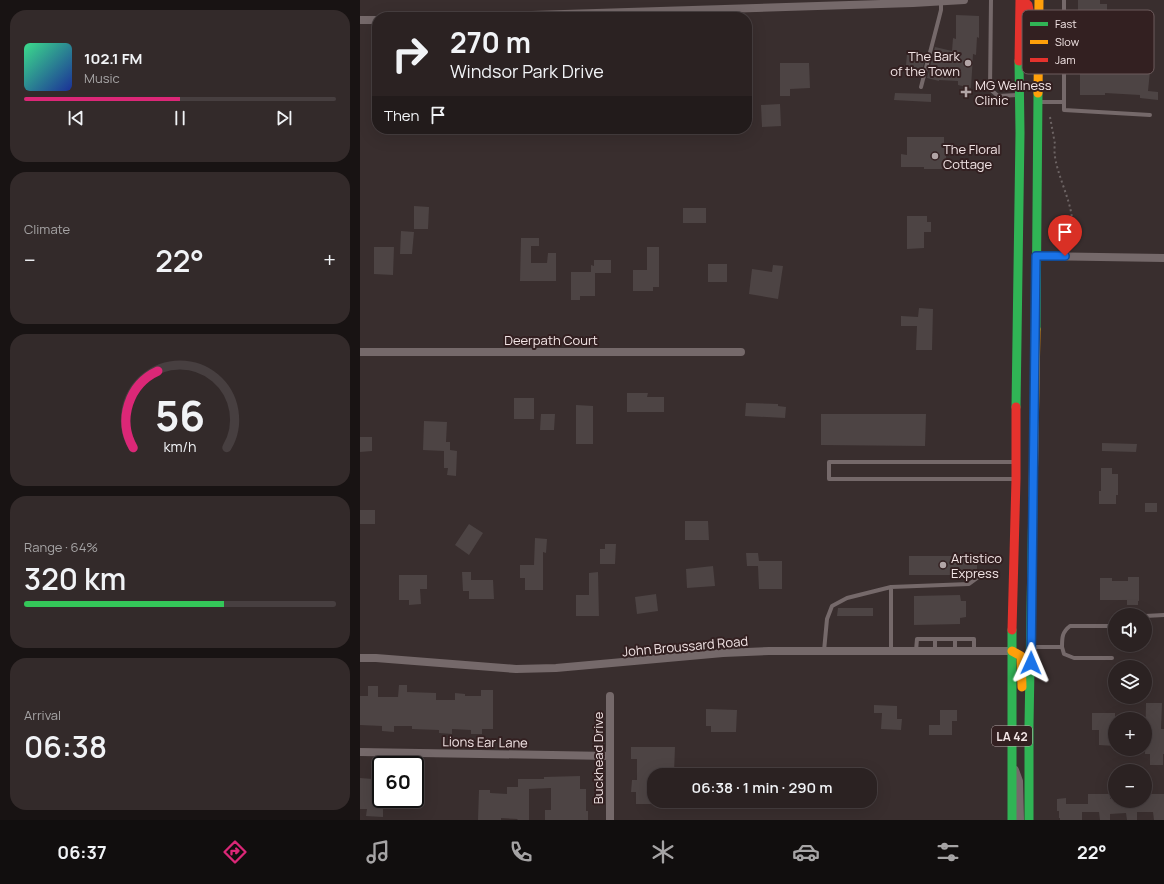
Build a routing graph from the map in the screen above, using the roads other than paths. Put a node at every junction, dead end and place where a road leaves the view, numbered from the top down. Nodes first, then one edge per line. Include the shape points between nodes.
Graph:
1 (951, 0) edge
2 (964, 0) edge
3 (991, 0) edge
4 (1021, 0) edge
5 (1039, 0) edge
6 (941, 2) junction
7 (1029, 10) edge
8 (1039, 10) edge
9 (624, 12) edge
10 (360, 20) edge
11 (372, 20) edge
12 (1038, 74) edge
13 (1064, 74) edge
14 (921, 87) dead end
15 (1019, 95) junction
16 (1037, 102) junction
17 (1064, 102) junction
18 (1150, 115) dead end
19 (1020, 152) junction
20 (1036, 221) junction
21 (1036, 256) junction
22 (1164, 258) edge
23 (360, 352) edge
24 (741, 352) dead end
25 (1016, 462) junction
26 (1016, 479) junction
27 (984, 573) dead end
28 (891, 587) junction
29 (1164, 615) edge
30 (1152, 616) edge
31 (1108, 626) edge
32 (935, 639) junction
33 (955, 639) junction
34 (1031, 647) junction
35 (1062, 647) junction
36 (824, 651) junction
37 (891, 651) junction
38 (916, 651) junction
39 (935, 651) junction
40 (955, 651) junction
41 (974, 651) junction
42 (1012, 651) junction
43 (360, 658) edge
44 (1112, 658) dead end
45 (610, 696) dead end
46 (1029, 726) junction
47 (360, 752) edge
48 (610, 756) junction
49 (1012, 760) junction
50 (610, 820) edge
51 (1012, 820) edge
52 (1020, 820) edge
53 (1029, 820) edge

1 - 2 street
1 - 6 street
3 - 15 lane via 990,89 998,96
4 - 7 main road via 1025,1
4 - 15 main road, LA 42
5 - 8 main road, LA 42
6 - 9 street
6 - 14 lane
10 - 11 street
12 - 16 main road, LA 42
13 - 17 lane
15 - 19 main road, LA 42
16 - 17 lane
16 - 20 main road, LA 42
17 - 18 lane via 1064,110
19 - 20 main road via 1026,175 1025,202
19 - 25 main road, LA 42
20 - 21 main road, LA 42
21 - 22 street
21 - 34 main road, LA 42
23 - 24 street, Deerpath Court
25 - 26 main road, LA 42
25 - 26 lane via 828,462 829,479
26 - 42 main road, LA 42
27 - 28 lane via 969,584
28 - 36 lane via 847,598 832,606 827,619
28 - 37 lane
29 - 30 lane
31 - 35 lane via 1070,626 1064,632
32 - 33 lane
32 - 38 lane via 918,639
32 - 39 lane
33 - 40 lane
33 - 41 lane via 974,639
34 - 35 lane
34 - 46 main road, LA 42
35 - 44 lane via 1064,654 1074,658
36 - 37 street, John Broussard Road
36 - 43 street, John Broussard Road via 723,653 556,668 516,669
37 - 38 street, John Broussard Road
38 - 39 street, John Broussard Road
39 - 40 street, John Broussard Road
40 - 41 street, John Broussard Road
41 - 42 street, John Broussard Road
42 - 46 main road via 1021,656 1022,708
42 - 49 main road, LA 42
45 - 48 street, Buckhead Drive
46 - 53 main road, LA 42
47 - 48 street, Lions Ear Lane
48 - 50 street, Buckhead Drive
49 - 51 main road, LA 42
49 - 52 street via 1019,781

